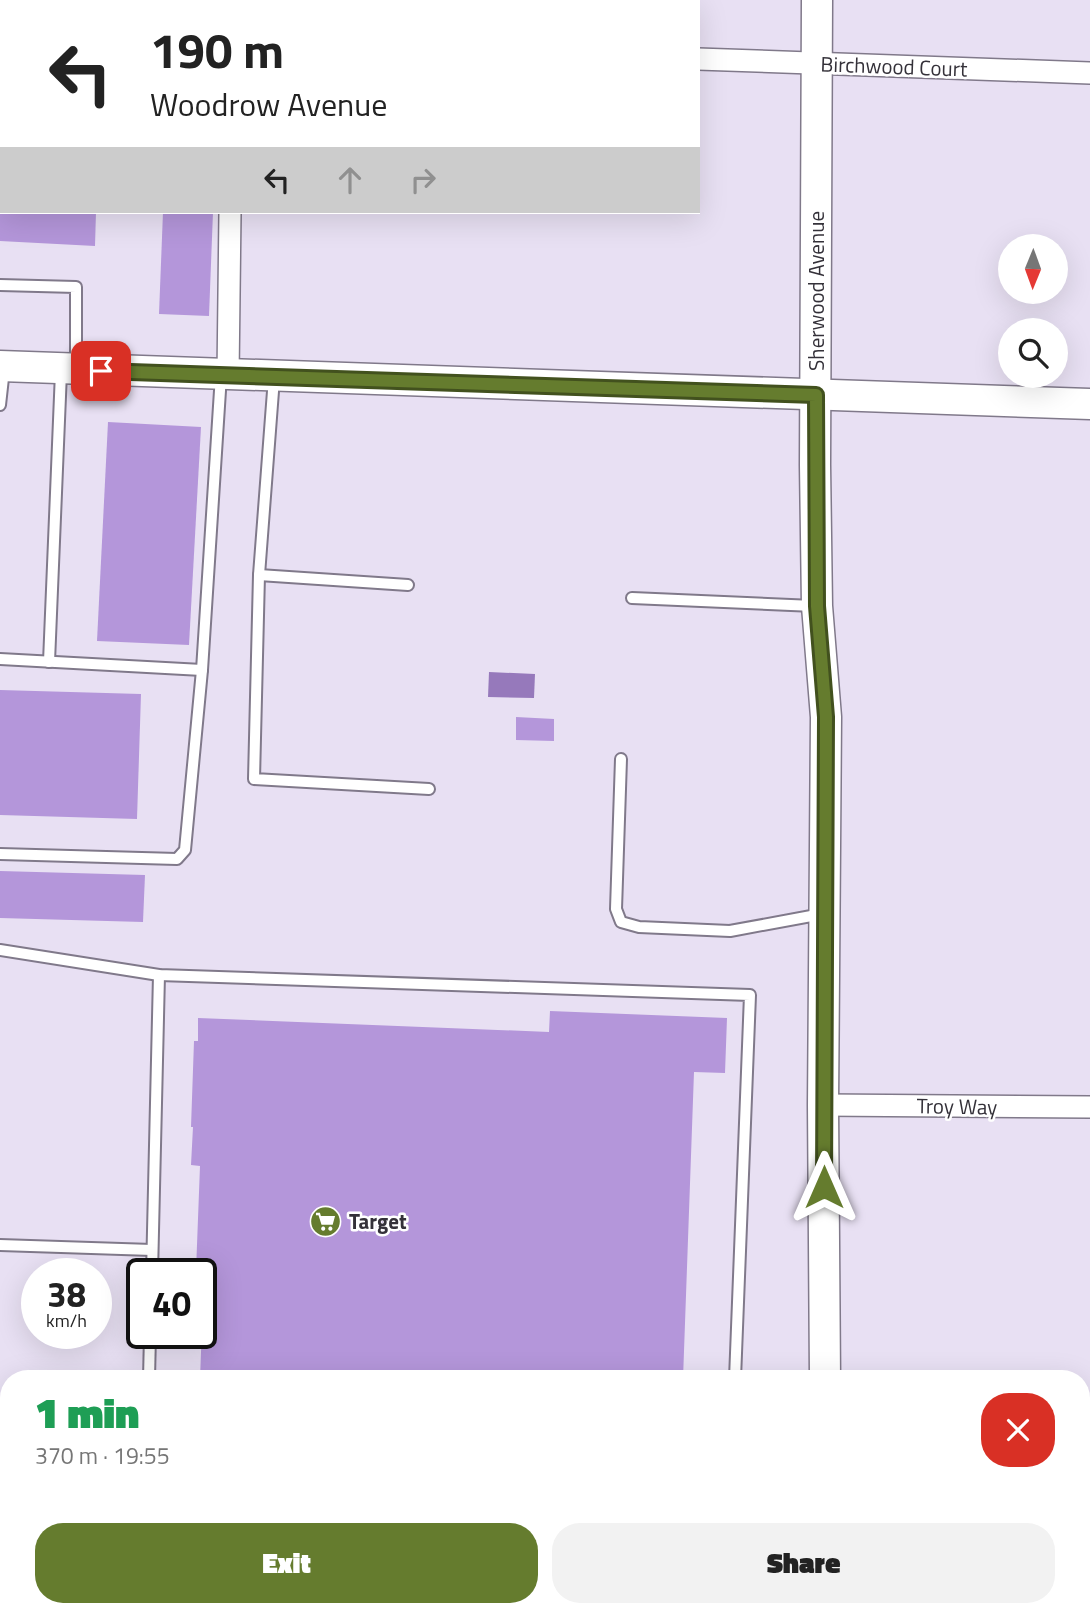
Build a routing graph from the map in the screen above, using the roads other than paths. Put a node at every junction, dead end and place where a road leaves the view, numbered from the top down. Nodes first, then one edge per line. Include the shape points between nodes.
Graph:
1 (817, 0) edge
2 (700, 59) edge
3 (817, 63) junction
4 (1090, 74) edge
5 (230, 214) edge
6 (0, 285) edge
7 (2, 367) edge
8 (69, 369) junction
9 (224, 375) junction
10 (274, 377) junction
11 (816, 395) junction
12 (1090, 404) edge
13 (0, 405) edge
14 (259, 575) junction
15 (408, 586) dead end
16 (632, 597) dead end
17 (817, 606) junction
18 (0, 659) edge
19 (49, 662) junction
20 (202, 670) junction
21 (621, 758) dead end
22 (429, 789) dead end
23 (0, 854) edge
24 (824, 914) junction
25 (0, 950) edge
26 (159, 975) junction
27 (823, 1105) junction
28 (1090, 1107) edge
29 (0, 1245) edge
30 (152, 1250) junction
31 (152, 1258) edge
32 (150, 1349) edge
33 (149, 1370) edge
34 (735, 1370) edge
35 (824, 1370) edge

1 - 3 street, Sherwood Avenue
2 - 3 street, Birchwood Court
3 - 4 street, Birchwood Court
3 - 11 street, Sherwood Avenue
5 - 9 street
6 - 8 lane via 76,287
7 - 8 street
7 - 13 lane
8 - 9 street
8 - 19 lane
9 - 10 street
9 - 20 lane
10 - 11 street
10 - 14 lane
11 - 12 street
11 - 17 street, Sherwood Avenue
14 - 15 lane
14 - 22 lane via 254,779
16 - 17 lane
17 - 24 street, Sherwood Avenue via 826,717
18 - 19 lane
19 - 20 lane
20 - 23 lane via 185,850 177,859
21 - 24 lane via 616,909 621,922 639,927 730,931
24 - 27 street, Sherwood Avenue
25 - 26 lane
26 - 30 lane
26 - 34 lane via 750,995
27 - 28 street, Troy Way
27 - 35 street, Sherwood Avenue
29 - 30 lane
30 - 31 lane
32 - 33 lane

